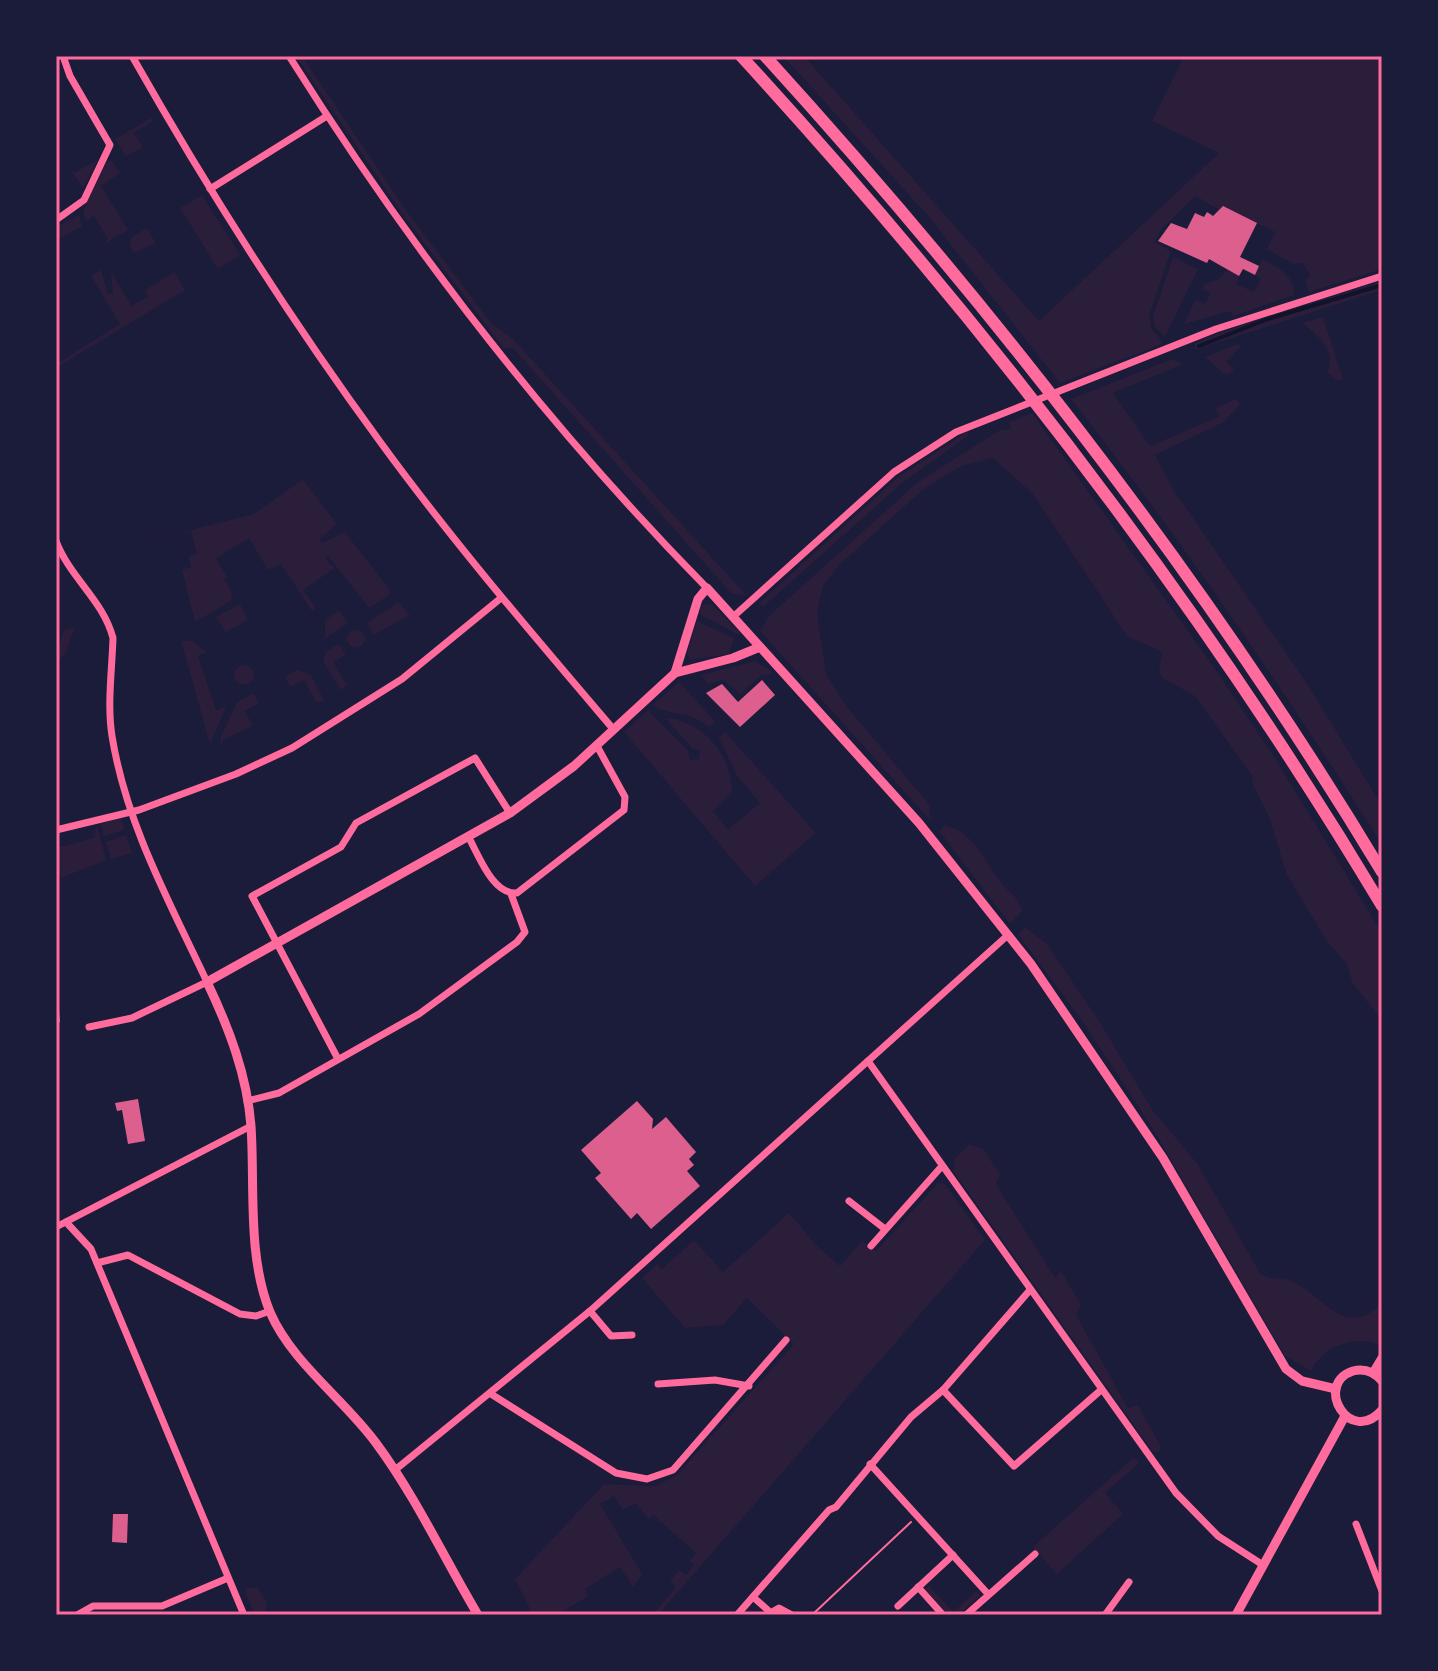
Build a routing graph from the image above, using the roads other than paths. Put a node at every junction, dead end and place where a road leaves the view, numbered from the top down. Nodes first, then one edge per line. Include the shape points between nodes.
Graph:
1 (63, 56) edge
2 (132, 56) edge
3 (289, 56) edge
4 (741, 56) edge
5 (765, 56) edge
6 (327, 116) junction
7 (210, 189) junction
8 (56, 220) edge
9 (1382, 276) edge
10 (56, 541) edge
11 (707, 588) junction
12 (501, 598) junction
13 (734, 616) junction
14 (760, 647) junction
15 (675, 673) junction
16 (614, 730) junction
17 (597, 746) junction
18 (133, 810) junction
19 (510, 813) junction
20 (56, 830) edge
21 (469, 838) junction
22 (1382, 872) edge
23 (511, 894) junction
24 (1382, 906) edge
25 (1008, 935) junction
26 (276, 944) junction
27 (207, 982) junction
28 (89, 1027) dead end
29 (338, 1059) junction
30 (868, 1061) junction
31 (247, 1101) junction
32 (251, 1126) junction
33 (942, 1166) junction
34 (849, 1201) dead end
35 (66, 1222) junction
36 (56, 1227) edge
37 (885, 1229) junction
38 (871, 1246) dead end
39 (97, 1263) junction
40 (1030, 1290) junction
41 (270, 1311) junction
42 (590, 1311) junction
43 (632, 1335) dead end
44 (786, 1340) dead end
45 (1382, 1358) edge
46 (1373, 1373) junction
47 (1382, 1381) edge
48 (658, 1384) dead end
49 (749, 1386) junction
50 (1336, 1389) junction
51 (943, 1390) junction
52 (1101, 1390) junction
53 (491, 1394) junction
54 (1382, 1410) edge
55 (1345, 1416) junction
56 (870, 1464) junction
57 (395, 1470) junction
58 (1356, 1524) dead end
59 (1035, 1554) dead end
60 (953, 1555) junction
61 (1263, 1565) junction
62 (228, 1578) junction
63 (1129, 1582) dead end
64 (918, 1587) junction
65 (1382, 1591) edge
66 (988, 1594) junction
67 (753, 1597) junction
68 (898, 1606) dead end
69 (768, 1613) edge
70 (77, 1615) edge
71 (244, 1615) edge
72 (478, 1615) edge
73 (737, 1615) edge
74 (792, 1615) edge
75 (943, 1615) edge
76 (966, 1615) edge
77 (1105, 1615) edge
78 (1236, 1615) edge

1 - 8 street via 110,145 84,200
2 - 7 street
3 - 6 street
4 - 24 highway via 890,221 1049,418 1243,687
5 - 22 highway via 960,276 1123,485 1337,797
6 - 7 street
6 - 11 street via 417,247 501,355
7 - 12 street via 353,405
9 - 13 street via 1253,316 956,432 901,467
10 - 18 street via 67,567 101,606 113,638 112,735
11 - 13 street
11 - 15 street via 698,599
12 - 16 street
12 - 18 street via 402,679 319,733 236,774
13 - 14 street
14 - 15 street
14 - 25 street via 919,823
15 - 16 street
16 - 17 street
17 - 19 street
17 - 23 street via 625,797 624,810
18 - 20 street
18 - 27 street via 161,888
19 - 21 street
19 - 26 street via 475,758 356,823 341,847 252,896
21 - 23 street via 494,882
21 - 26 street
23 - 29 street via 524,928 522,938 419,1014
25 - 30 street
25 - 50 street via 1141,1124 1278,1358 1294,1377
26 - 27 street
26 - 29 street
27 - 28 street via 132,1018
27 - 31 street via 233,1042
29 - 31 street via 279,1093
30 - 33 street
30 - 42 street
31 - 32 street
32 - 35 street
32 - 41 street via 258,1263
33 - 37 street
33 - 40 street
34 - 37 street
35 - 36 street
35 - 39 street via 85,1240
37 - 38 street
39 - 41 street via 128,1255 240,1314
39 - 62 street
40 - 51 street
40 - 52 street
41 - 57 street via 289,1344 354,1415
42 - 43 street via 611,1336
42 - 53 street
44 - 49 street
45 - 46 street
46 - 47 street
46 - 50 street via 1350,1372
48 - 49 street via 715,1380
49 - 53 street via 673,1470 647,1479 616,1473
50 - 55 street
51 - 52 street via 1014,1466
51 - 56 street
52 - 61 street via 1197,1518
53 - 57 street
54 - 55 street via 1366,1421
55 - 61 street
56 - 60 street
56 - 67 street
57 - 72 street
58 - 65 street
59 - 66 street
60 - 64 street
60 - 66 street
61 - 78 street
62 - 70 street via 162,1606 93,1606
62 - 71 street
63 - 77 street
64 - 68 street
64 - 75 street
66 - 76 street
67 - 69 street
67 - 73 street
69 - 74 street via 783,1608

